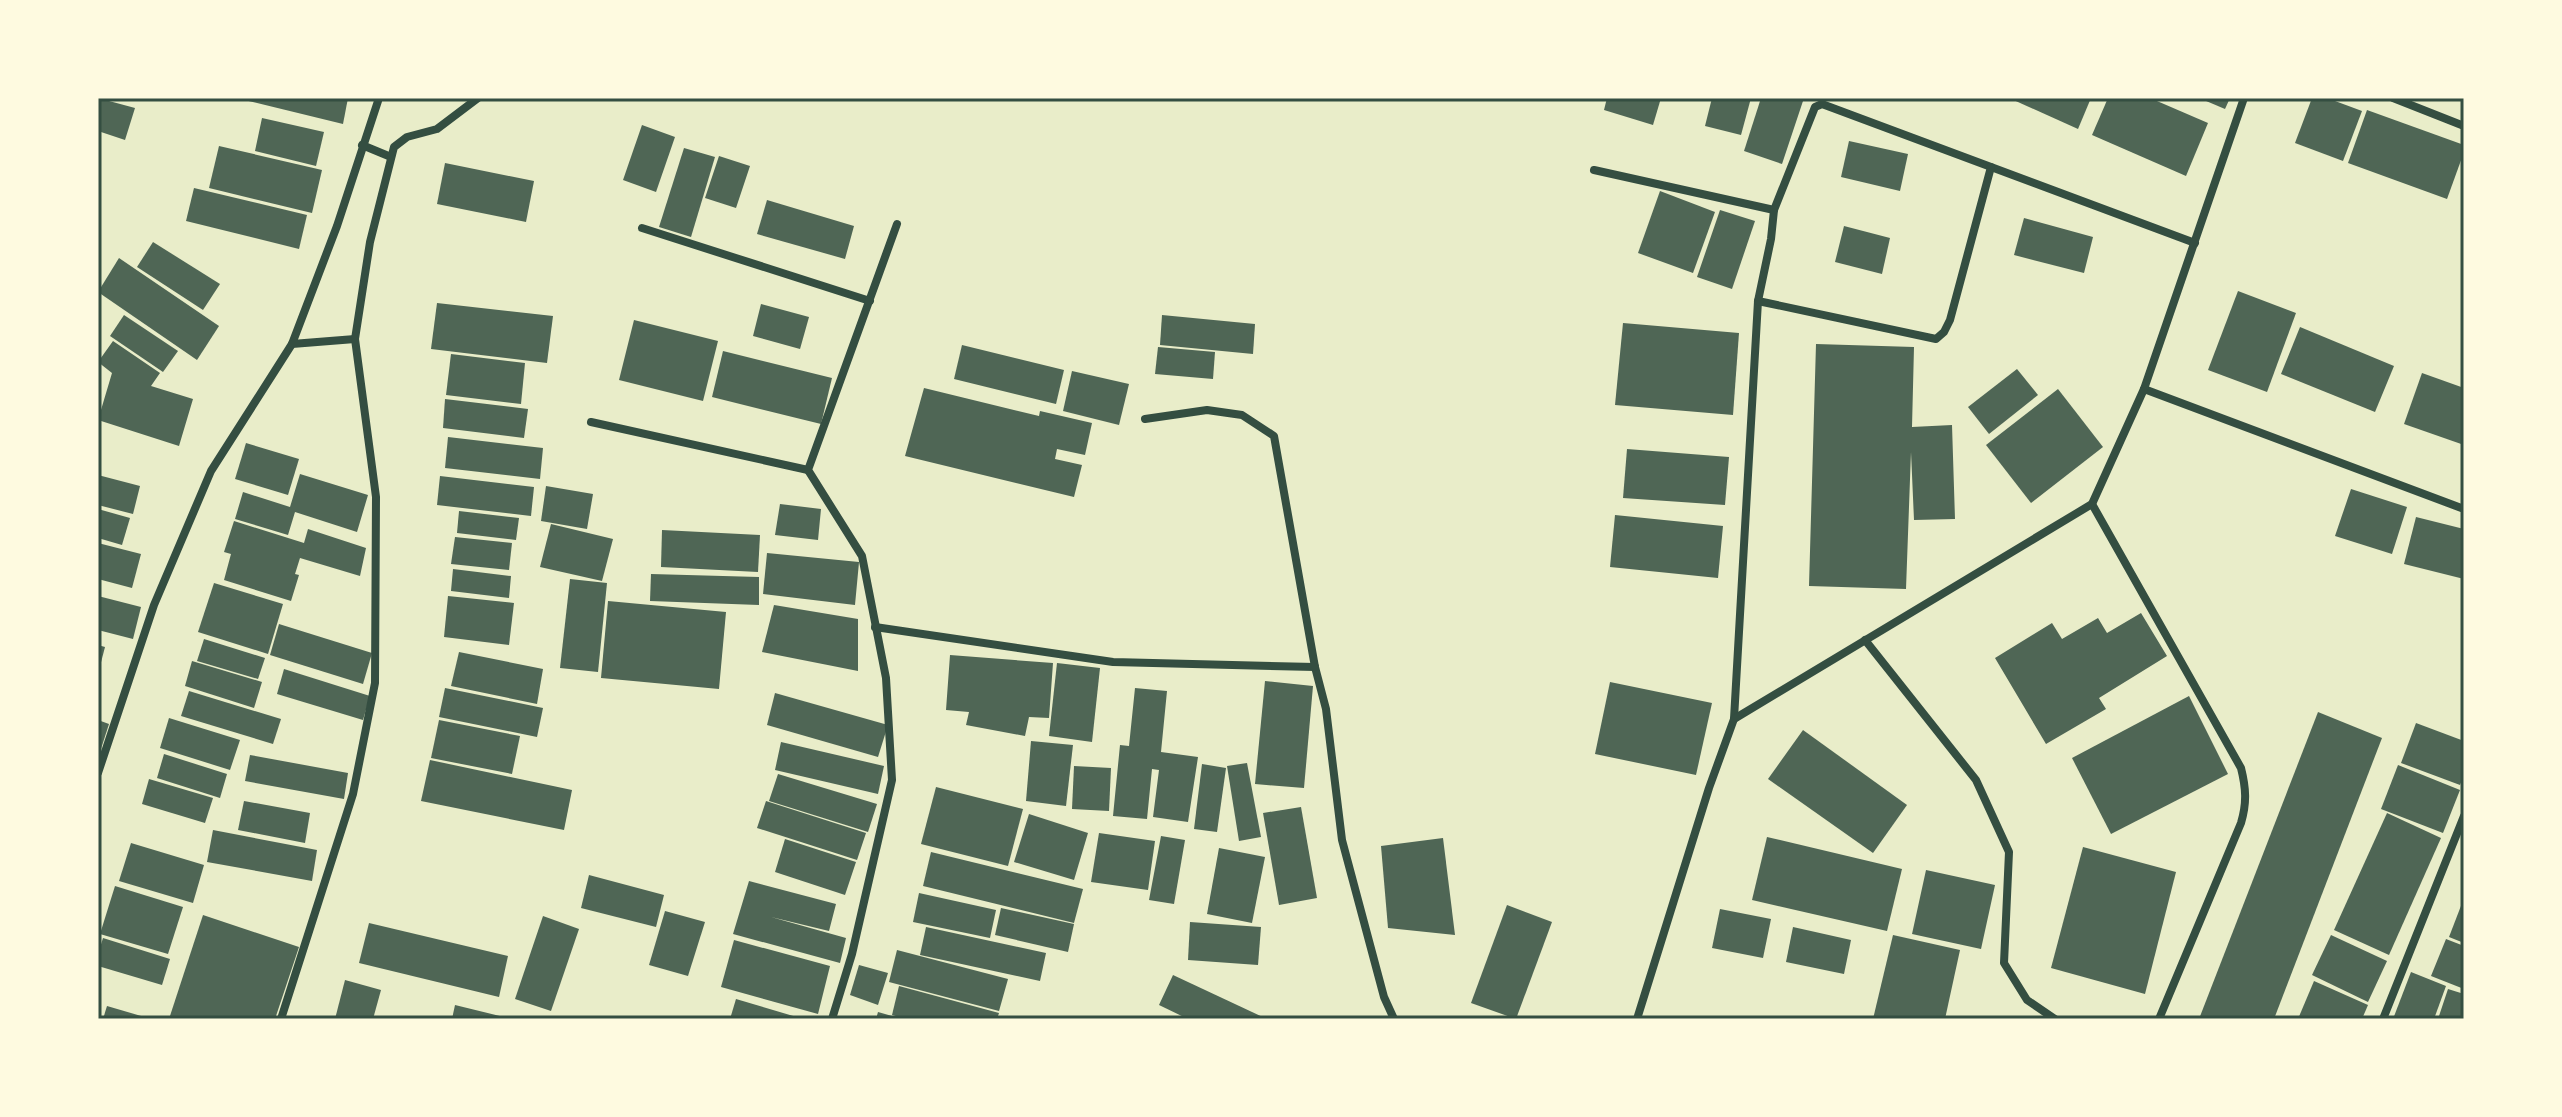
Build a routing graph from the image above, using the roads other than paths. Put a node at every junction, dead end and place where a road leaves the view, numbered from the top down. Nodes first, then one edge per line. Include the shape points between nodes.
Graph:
1 (379, 98) edge
2 (478, 98) edge
3 (2244, 98) edge
4 (2393, 98) edge
5 (2464, 126) edge
6 (362, 145) junction
7 (391, 157) junction
8 (1991, 167) junction
9 (1594, 170) dead end
10 (1774, 210) junction
11 (897, 224) dead end
12 (642, 228) dead end
13 (2195, 243) junction
14 (870, 301) junction
15 (1758, 301) junction
16 (355, 339) junction
17 (292, 344) junction
18 (2144, 389) junction
19 (1145, 419) dead end
20 (591, 422) dead end
21 (808, 470) junction
22 (2092, 504) junction
23 (2464, 509) edge
24 (875, 627) junction
25 (1865, 640) junction
26 (1315, 667) junction
27 (1734, 719) junction
28 (98, 773) edge
29 (2464, 816) edge
30 (281, 1019) edge
31 (832, 1019) edge
32 (1394, 1019) edge
33 (1637, 1019) edge
34 (2055, 1019) edge
35 (2159, 1019) edge
36 (2383, 1019) edge

1 - 6 street
2 - 7 street via 437,129 407,137
3 - 13 street
4 - 5 street
6 - 7 street
6 - 17 street
7 - 16 street via 370,242
8 - 10 street via 1822,104 1815,107
8 - 13 street
8 - 15 street via 1950,320 1936,339
9 - 10 street
10 - 15 street
11 - 14 street
12 - 14 street
13 - 18 street
14 - 21 street
15 - 27 street
16 - 17 street
16 - 30 street via 376,497 375,683 353,794
17 - 28 street via 211,471 154,605
18 - 22 street
18 - 23 street
19 - 26 street via 1207,410 1242,415 1274,436
20 - 21 street
21 - 24 street via 862,556
22 - 25 street
22 - 35 street via 2241,768 2246,791 2241,823
24 - 26 street via 1113,662
24 - 31 street via 886,678 892,780
25 - 27 street
25 - 34 street via 1976,780 2009,852 2004,963 2027,1000
26 - 32 street via 1326,709 1342,840
27 - 33 street
29 - 36 street

